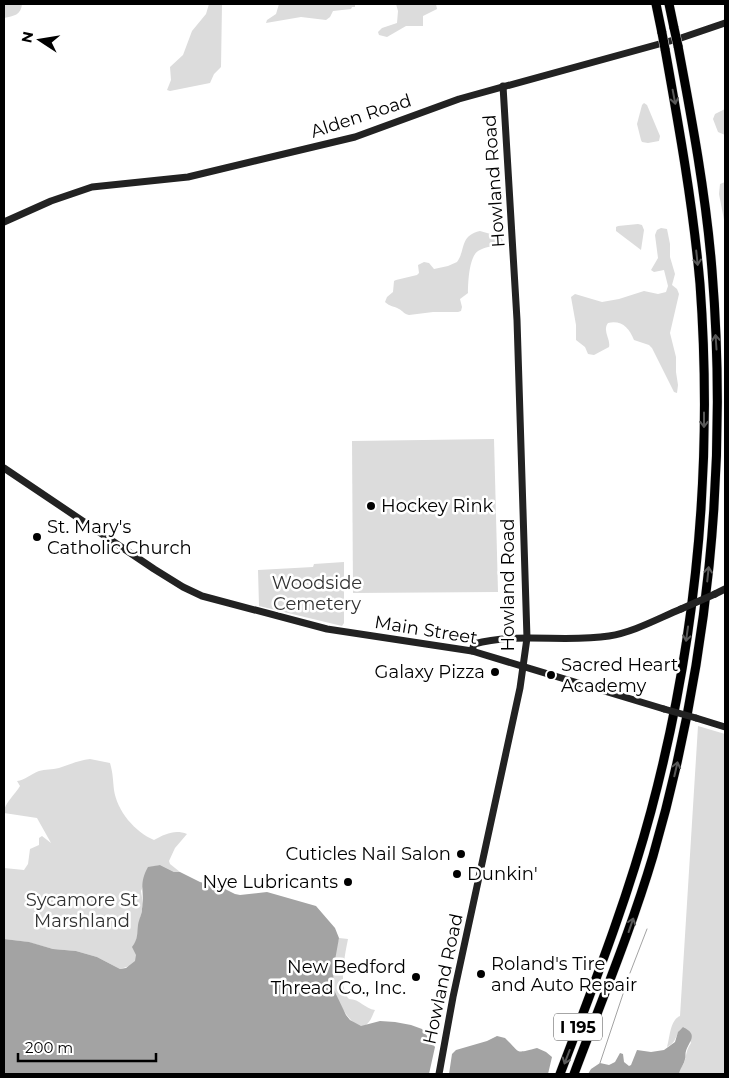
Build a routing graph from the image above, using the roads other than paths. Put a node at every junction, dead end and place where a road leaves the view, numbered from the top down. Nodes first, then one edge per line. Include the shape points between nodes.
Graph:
1 (656, 4) edge
2 (669, 4) edge
3 (725, 22) edge
4 (503, 86) junction
5 (4, 222) edge
6 (4, 468) edge
7 (725, 590) edge
8 (527, 638) junction
9 (472, 651) junction
10 (523, 667) junction
11 (725, 727) edge
12 (439, 1074) edge
13 (560, 1074) edge
14 (574, 1074) edge

1 -> 13 highway, I 195, bridge via 688,180 700,297 704,417 700,541 688,633 661,772 631,882
14 -> 2 highway, I 195, bridge via 629,931 678,760 699,648 712,536 717,415 712,279 700,170
3 - 4 main road, Alden Road via 681,38
4 - 5 main road, Alden Road via 444,104 361,136 188,177 86,189
4 - 8 main road, Howland Road via 516,300
6 - 9 main road, Main Street via 154,569 202,596 327,629
7 - 8 main road, bridge via 640,627 610,636
8 - 9 main road via 482,642 474,644
8 - 10 main road, Howland Road
9 - 10 main road, Main Street
10 - 11 main road, Main Street, bridge
10 - 12 main road, Howland Road

